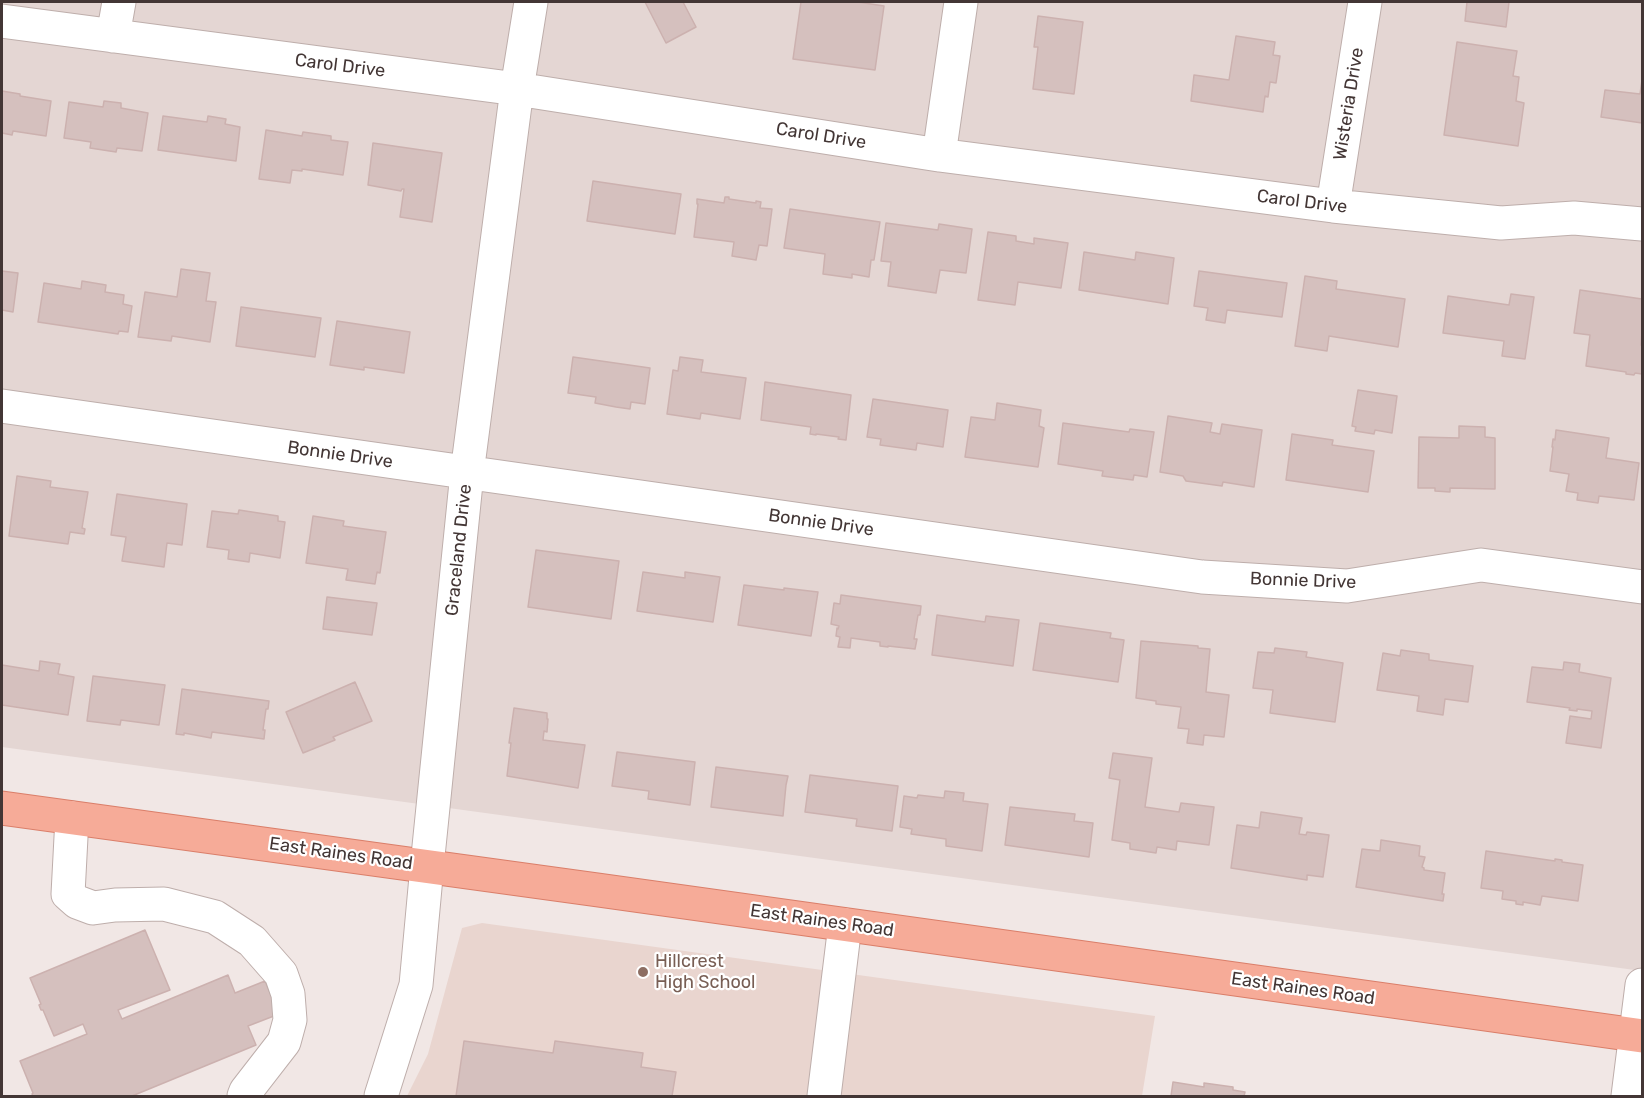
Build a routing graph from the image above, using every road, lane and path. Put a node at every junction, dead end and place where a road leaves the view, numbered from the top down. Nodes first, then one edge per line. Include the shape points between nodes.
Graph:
1 (119, 2) edge
2 (531, 2) edge
3 (961, 2) edge
4 (1365, 2) edge
5 (2, 21) edge
6 (113, 36) junction
7 (517, 88) junction
8 (939, 155) junction
9 (1333, 206) junction
10 (1642, 224) edge
11 (2, 406) edge
12 (466, 473) junction
13 (1642, 587) edge
14 (2, 808) edge
15 (72, 818) junction
16 (427, 866) junction
17 (845, 924) junction
18 (1642, 985) edge
19 (1639, 1036) edge
20 (244, 1096) edge
21 (381, 1096) edge
22 (824, 1096) edge
23 (1628, 1096) edge

1 - 6 street
2 - 7 street, Graceland Drive
3 - 8 street
4 - 9 street, Wisteria Drive
5 - 6 street, Carol Drive
6 - 7 street, Carol Drive
7 - 8 street, Carol Drive
7 - 12 street, Graceland Drive
8 - 9 street, Carol Drive
9 - 10 street, Carol Drive via 1501,223 1574,218
11 - 12 street, Bonnie Drive
12 - 13 street, Bonnie Drive via 1202,577 1347,586 1481,565
12 - 16 street, Graceland Drive
14 - 15 main road, East Raines Road
15 - 16 main road, East Raines Road
15 - 20 street via 68,894 77,902 93,908 164,904 215,917 252,941 281,974 288,994 290,1020 284,1042
16 - 17 main road, East Raines Road
16 - 21 street, Graceland Drive via 417,985
17 - 19 main road, East Raines Road
17 - 22 street
18 - 19 street
19 - 23 street

